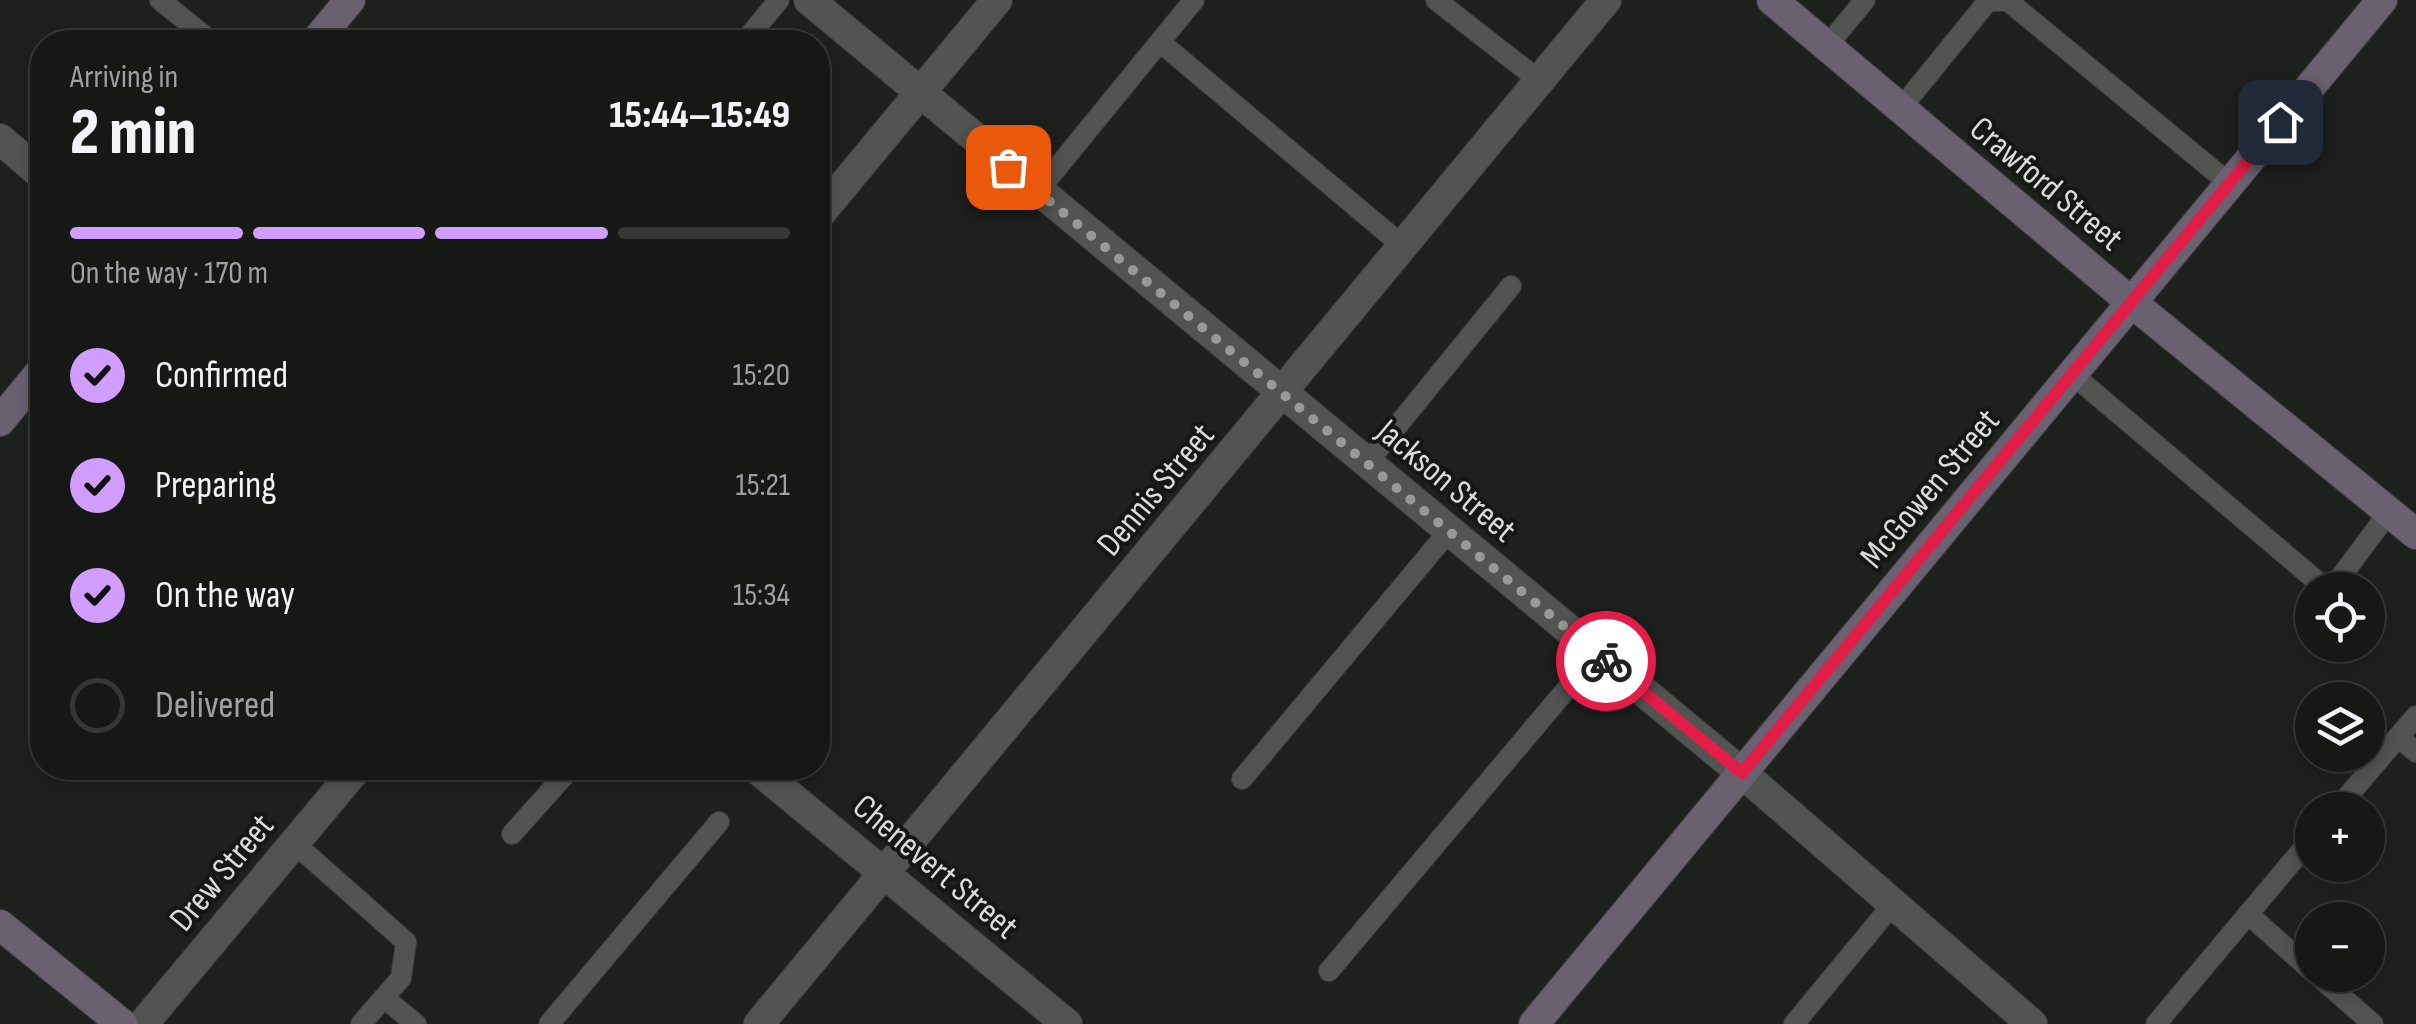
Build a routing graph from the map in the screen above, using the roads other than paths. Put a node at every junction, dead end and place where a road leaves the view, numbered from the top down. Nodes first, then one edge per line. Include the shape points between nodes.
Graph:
1 (160, 0) edge
2 (350, 0) edge
3 (779, 0) edge
4 (808, 0) edge
5 (997, 0) edge
6 (1194, 0) edge
7 (1436, 0) edge
8 (1606, 0) edge
9 (1772, 0) edge
10 (1865, 0) edge
11 (2382, 0) edge
12 (197, 30) edge
13 (335, 30) edge
14 (754, 30) edge
15 (1160, 42) junction
16 (1827, 46) junction
17 (1540, 82) junction
18 (920, 94) junction
19 (1901, 108) junction
20 (0, 139) edge
21 (30, 164) edge
22 (2230, 184) junction
23 (1038, 191) junction
24 (830, 202) edge
25 (1404, 246) junction
26 (1511, 286) dead end
27 (2131, 302) junction
28 (2072, 374) junction
29 (30, 385) edge
30 (1283, 394) junction
31 (0, 422) edge
32 (1367, 463) junction
33 (2389, 512) junction
34 (1449, 531) junction
35 (2416, 534) edge
36 (1597, 653) junction
37 (2416, 716) edge
38 (2398, 736) junction
39 (2416, 752) edge
40 (1742, 773) junction
41 (1242, 779) dead end
42 (347, 780) edge
43 (559, 780) edge
44 (771, 780) edge
45 (2351, 792) edge
46 (720, 822) dead end
47 (512, 834) dead end
48 (294, 843) junction
49 (2295, 858) edge
50 (886, 871) junction
51 (1893, 904) junction
52 (2248, 914) junction
53 (0, 925) edge
54 (2295, 955) edge
55 (1329, 971) dead end
56 (2337, 992) edge
57 (384, 998) junction
58 (1057, 1021) edge
59 (122, 1024) edge
60 (143, 1024) edge
61 (361, 1024) edge
62 (416, 1024) edge
63 (549, 1024) edge
64 (760, 1024) edge
65 (1534, 1024) edge
66 (1794, 1024) edge
67 (2032, 1024) edge
68 (2156, 1024) edge
69 (2373, 1024) edge

1 - 12 lane
2 - 13 street
3 - 14 lane
4 - 18 street, Jackson Street
5 - 18 street
6 - 15 lane
7 - 17 lane
8 - 17 street, Dennis Street
9 - 16 street, Crawford Street
10 - 16 lane
11 - 22 street, McGowen Street
15 - 23 lane
15 - 25 lane
16 - 19 street, Crawford Street
17 - 25 street, Dennis Street
18 - 23 street, Jackson Street
18 - 24 street
19 - 22 lane via 1988,2 2008,1
19 - 27 street, Crawford Street
20 - 21 street
22 - 27 street, McGowen Street
23 - 30 street, Jackson Street
25 - 30 street, Dennis Street
26 - 32 lane
27 - 28 street, McGowen Street
27 - 33 street, Crawford Street
28 - 33 lane via 2325,588 2334,586
28 - 40 street, McGowen Street
29 - 31 street
30 - 32 street, Jackson Street
30 - 50 street, Dennis Street
32 - 34 street, Jackson Street
33 - 35 street, Crawford Street
34 - 36 street, Jackson Street
34 - 41 lane
36 - 40 street, Jackson Street
36 - 55 lane
37 - 38 lane
38 - 39 lane
38 - 45 lane
40 - 51 street, Jackson Street
40 - 65 street, McGowen Street
42 - 48 street, Drew Street
43 - 47 lane
44 - 50 street, Chenevert Street
46 - 63 lane
48 - 57 lane via 406,942 401,978
48 - 60 street, Drew Street
49 - 52 lane
50 - 58 street, Chenevert Street
50 - 64 street, Dennis Street
51 - 66 lane
51 - 67 street, Jackson Street
52 - 54 lane
52 - 68 lane
53 - 59 street
56 - 69 lane
57 - 61 lane
57 - 62 lane

